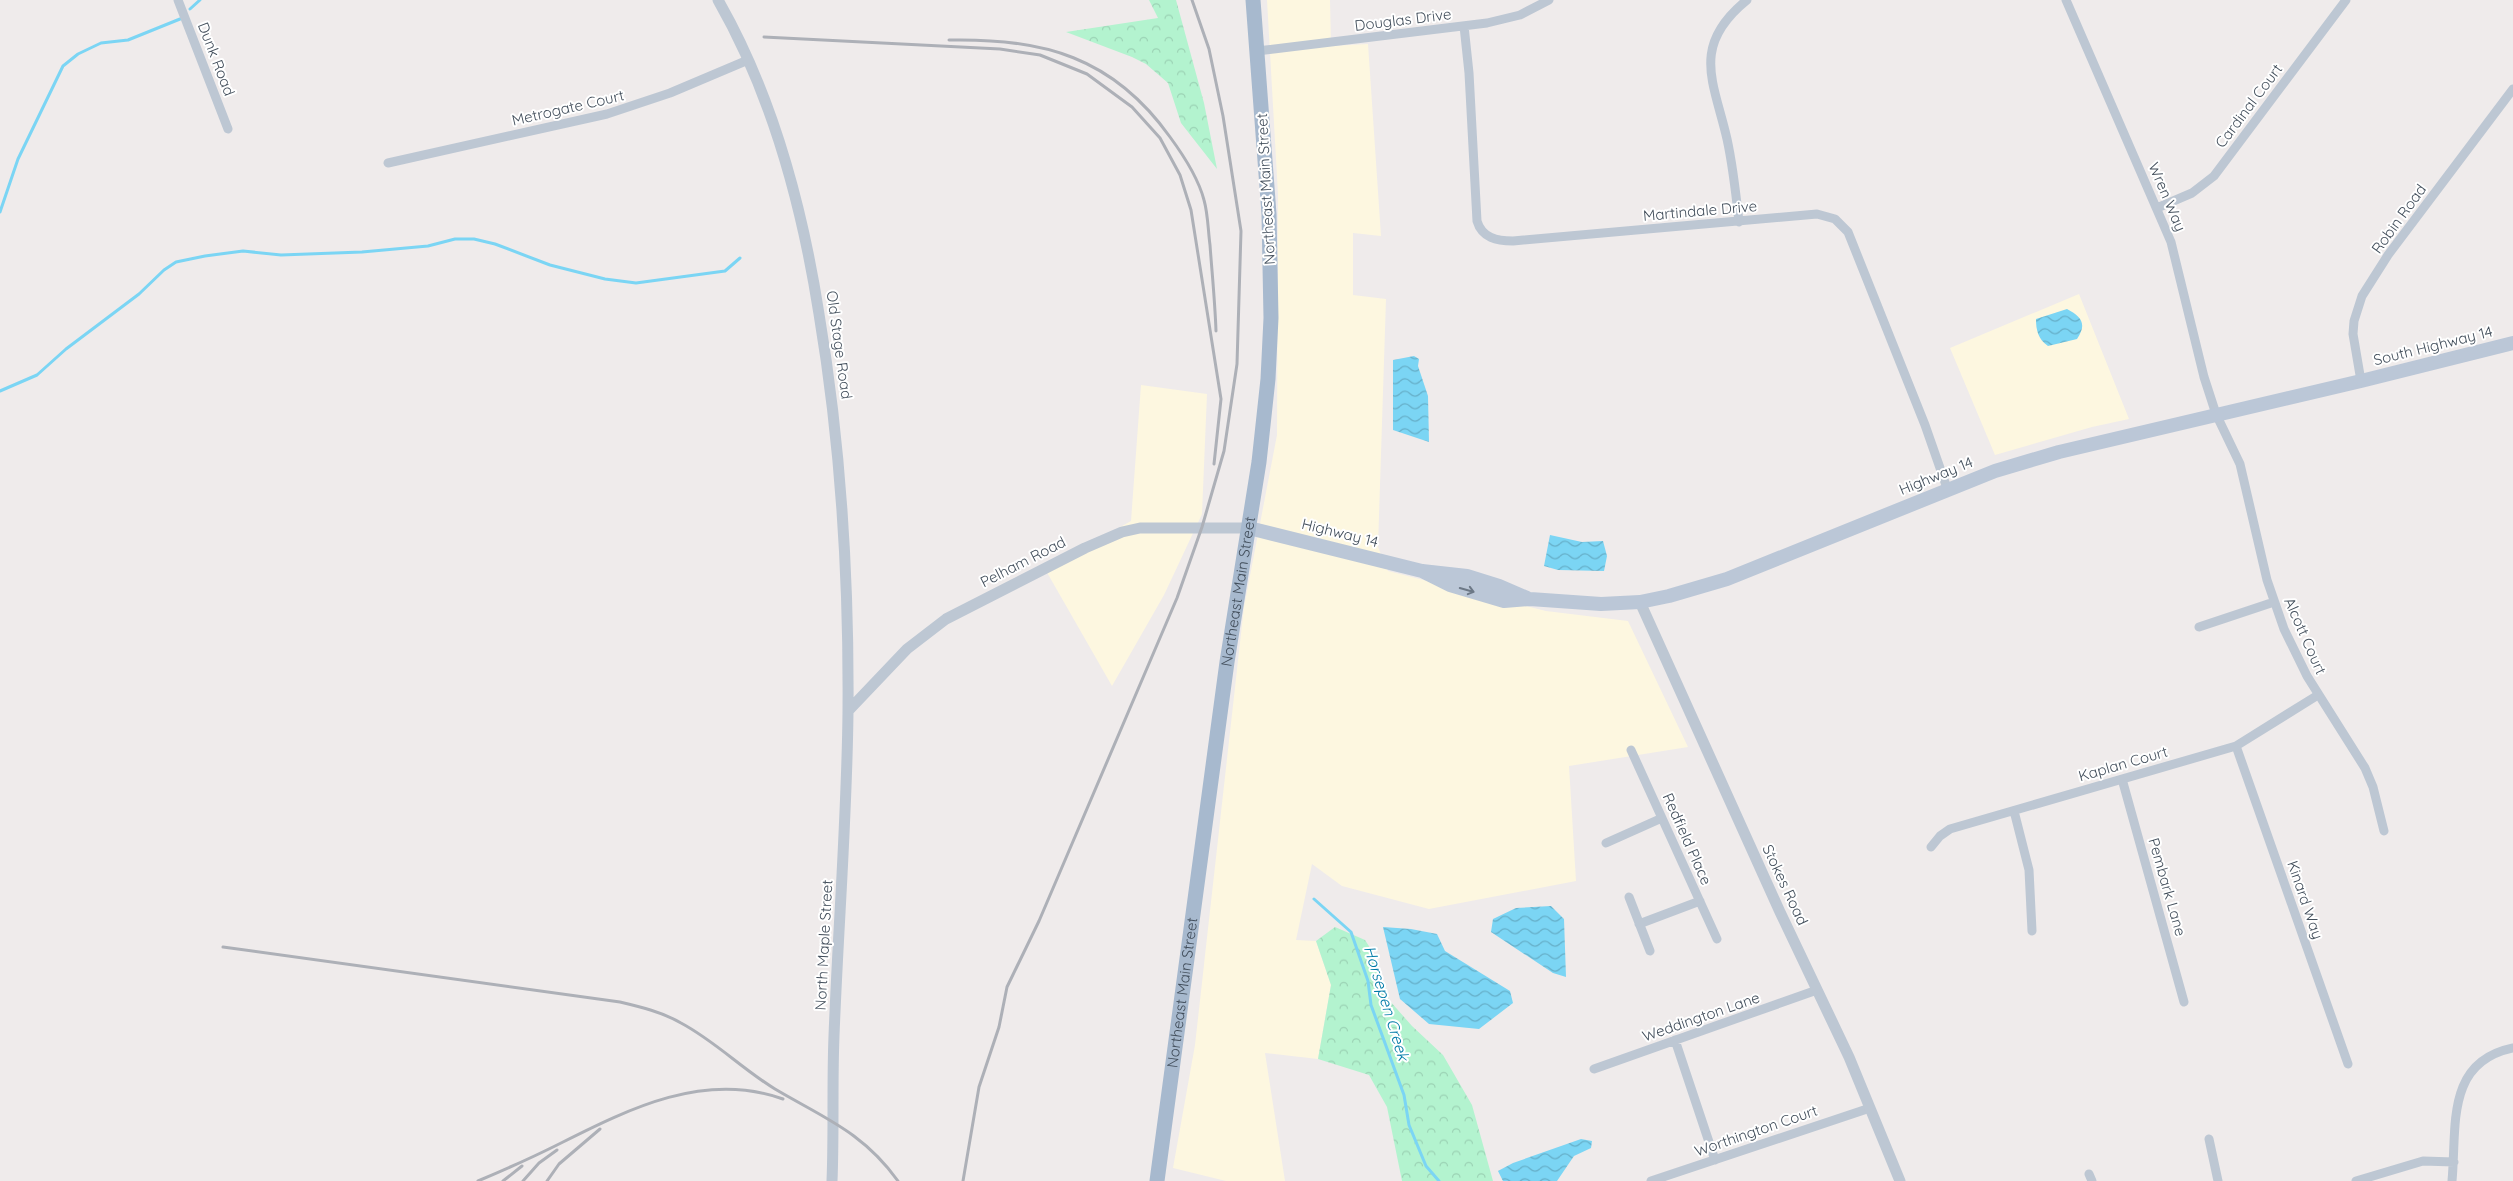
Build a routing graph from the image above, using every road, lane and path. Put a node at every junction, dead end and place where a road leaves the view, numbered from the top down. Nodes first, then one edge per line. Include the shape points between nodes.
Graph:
1 (178, 0) edge
2 (718, 0) edge
3 (1253, 0) edge
4 (1549, 0) edge
5 (1747, 0) edge
6 (2066, 0) edge
7 (2346, 0) edge
8 (1464, 26) junction
9 (1257, 51) junction
10 (748, 60) junction
11 (2513, 89) edge
12 (228, 129) dead end
13 (388, 163) dead end
14 (2157, 208) junction
15 (1739, 222) junction
16 (2513, 343) edge
17 (2361, 381) junction
18 (2216, 414) junction
19 (1947, 488) junction
20 (1249, 528) junction
21 (1640, 602) junction
22 (2274, 602) junction
23 (2199, 627) dead end
24 (2318, 695) junction
25 (848, 710) junction
26 (2236, 746) junction
27 (1631, 750) dead end
28 (2122, 779) junction
29 (2014, 811) junction
30 (1662, 818) junction
31 (2384, 831) dead end
32 (1606, 843) dead end
33 (1931, 847) dead end
34 (1629, 897) dead end
35 (1700, 902) junction
36 (1639, 924) junction
37 (2032, 931) dead end
38 (1717, 939) dead end
39 (1650, 951) dead end
40 (1817, 990) junction
41 (2184, 1002) dead end
42 (1675, 1040) junction
43 (2513, 1048) edge
44 (2348, 1064) dead end
45 (1594, 1069) dead end
46 (1870, 1108) junction
47 (2210, 1139) dead end
48 (1715, 1160) junction
49 (2454, 1162) junction
50 (832, 1181) edge
51 (1157, 1181) edge
52 (1651, 1181) edge
53 (1900, 1181) edge
54 (2218, 1181) edge
55 (2356, 1181) edge
56 (2452, 1181) edge

1 - 12 street, Dunk Road
2 - 10 street, Old Stage Road
3 - 9 main road, Northeast Main Street
4 - 8 street, Douglas Drive via 1520,15
5 - 15 street via 1722,27 1711,59 1714,97 1731,158
6 - 14 street, Wren Way
7 - 14 street, Cardinal Court via 2214,176 2192,193
8 - 9 street, Douglas Drive
8 - 15 street, Martindale Drive via 1477,221 1487,236 1513,241
9 - 20 main road, Northeast Main Street via 1268,205 1271,318 1262,435
10 - 13 street, Metrogate Court via 607,114
10 - 25 street, Old Stage Road via 766,102 798,203 823,338 840,488
11 - 17 street, Robin Road via 2388,256 2362,296 2353,334
14 - 18 street, Wren Way via 2178,266
15 - 19 street, Martindale Drive via 1824,215 1835,219 1846,229 1925,424
16 - 17 main road, South Highway 14
17 - 18 main road, Highway 14
18 - 19 main road, Highway 14 via 2059,452
18 - 22 street, Alcott Court via 2240,464
19 - 21 main road, Highway 14 via 1727,580
20 - 21 main road, Highway 14 via 1422,571 1450,585 1504,601
20 - 25 street, Pelham Road via 1140,528 1085,548 946,619 907,648
20 - 51 main road, Northeast Main Street via 1227,662
21 - 40 street, Stokes Road
22 - 23 street
22 - 24 street, Alcott Court via 2284,629
24 - 26 street, Kaplan Court
24 - 31 street, Alcott Court via 2365,768
25 - 50 street, North Maple Street via 834,1039
26 - 28 street, Kaplan Court
26 - 44 street, Kinard Way
27 - 30 street, Redfield Place
28 - 29 street, Kaplan Court
28 - 41 street, Pembark Lane
29 - 33 street, Kaplan Court via 1950,829
29 - 37 street via 2029,870
30 - 32 street
30 - 35 street, Redfield Place
34 - 36 street
35 - 36 street
35 - 38 street, Redfield Place
36 - 39 street
40 - 42 street, Weddington Lane
40 - 46 street, Stokes Road
42 - 45 street, Weddington Lane
42 - 48 street
43 - 49 street via 2497,1051 2478,1063 2464,1079 2457,1108
46 - 48 street, Worthington Court
46 - 53 street, Stokes Road
47 - 54 street
48 - 52 street, Worthington Court
49 - 55 street via 2423,1161
49 - 56 street

